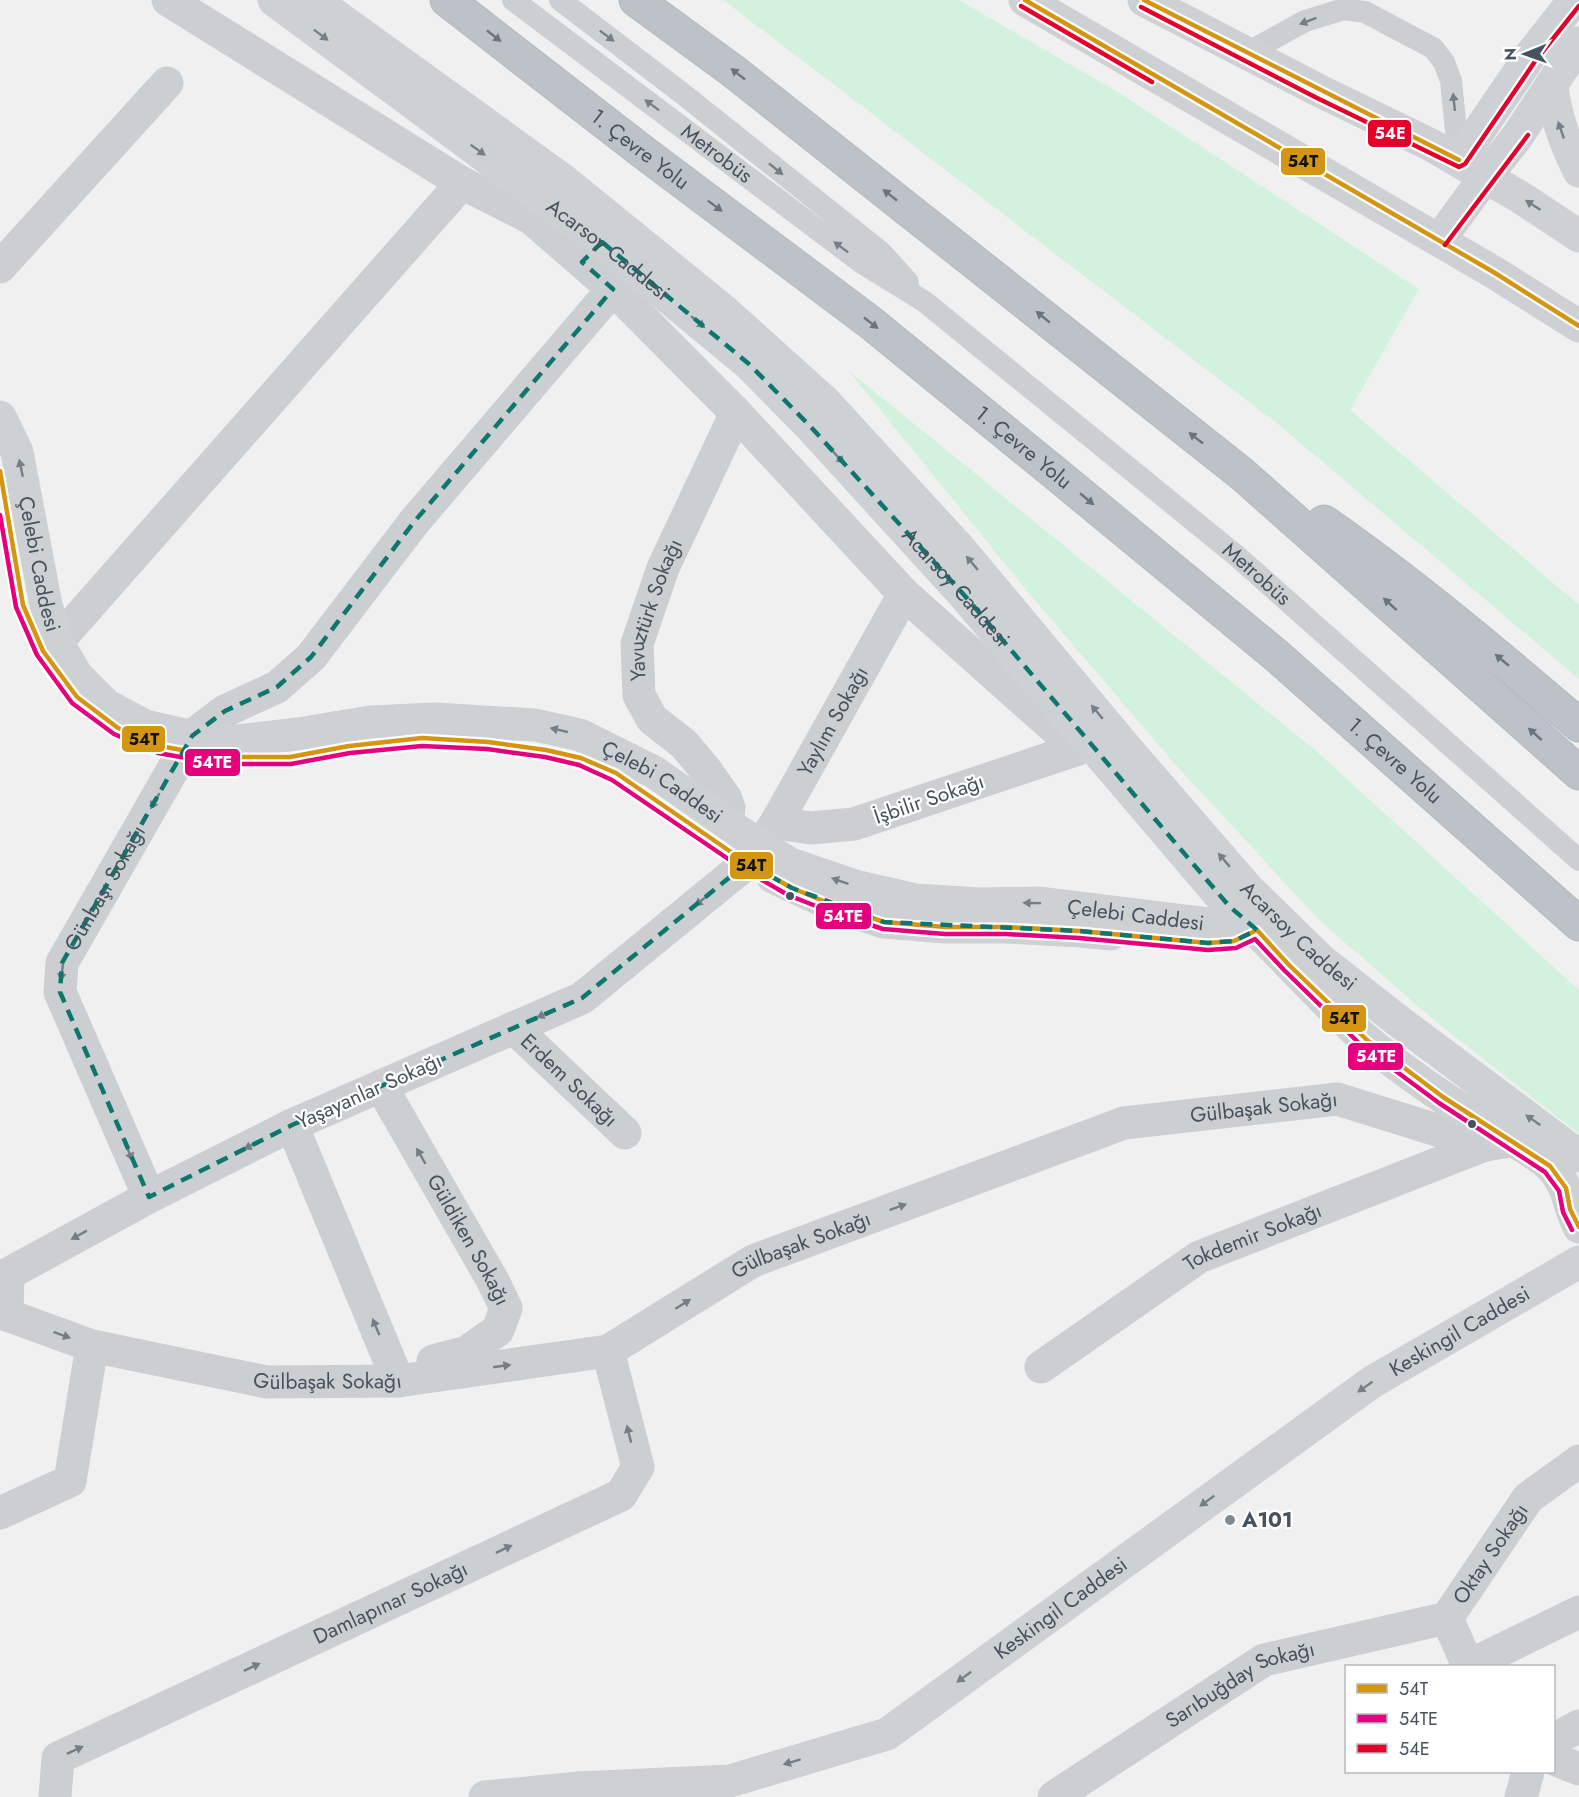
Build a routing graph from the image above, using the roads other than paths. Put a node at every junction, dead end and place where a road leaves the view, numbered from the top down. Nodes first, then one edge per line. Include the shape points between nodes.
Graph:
1 (168, 0) edge
2 (274, 0) edge
3 (314, 0) edge
4 (447, 0) edge
5 (513, 0) edge
6 (560, 0) edge
7 (636, 0) edge
8 (1025, 0) edge
9 (1144, 0) edge
10 (1574, 0) edge
11 (1579, 43) edge
12 (1247, 53) junction
13 (167, 83) dead end
14 (1552, 86) junction
15 (1472, 168) junction
16 (1579, 171) edge
17 (462, 183) junction
18 (1579, 236) edge
19 (1439, 240) junction
20 (592, 252) junction
21 (0, 267) edge
22 (614, 289) junction
23 (925, 302) junction
24 (1579, 326) edge
25 (736, 413) junction
26 (0, 417) edge
27 (0, 471) edge
28 (1242, 474) junction
29 (904, 594) junction
30 (52, 649) junction
31 (1579, 725) edge
32 (188, 743) junction
33 (1579, 773) edge
34 (727, 823) junction
35 (761, 844) junction
36 (1579, 860) edge
37 (1267, 924) junction
38 (1579, 924) edge
39 (514, 1028) junction
40 (381, 1086) junction
41 (292, 1125) junction
42 (625, 1133) dead end
43 (1499, 1143) junction
44 (1579, 1156) edge
45 (148, 1197) junction
46 (1579, 1227) edge
47 (1579, 1262) edge
48 (4, 1270) edge
49 (2, 1317) edge
50 (92, 1346) junction
51 (608, 1351) junction
52 (1041, 1367) dead end
53 (396, 1377) junction
54 (1579, 1461) edge
55 (0, 1513) edge
56 (1579, 1612) edge
57 (1447, 1618) junction
58 (1468, 1665) edge
59 (1470, 1665) edge
60 (1579, 1726) edge
61 (1555, 1739) edge
62 (1555, 1759) edge
63 (1579, 1769) edge
64 (1527, 1773) edge
65 (731, 1789) edge
66 (55, 1797) edge
67 (484, 1797) edge
68 (1054, 1797) edge
69 (1521, 1797) edge

1 - 17 street
2 -> 20 main road, Acarsoy Caddesi
37 -> 3 main road, Acarsoy Caddesi via 1248,889 960,549 824,401 724,311 563,180
4 -> 38 highway, 1. Çevre Yolu via 872,323 1046,465 1276,656
23 -> 5 lane, Metrobüs via 862,263
6 -> 23 lane, Metrobüs via 881,252
28 -> 7 highway via 733,70
8 - 19 main road
9 - 12 main road
10 - 15 main road via 1530,56
11 - 14 main road
12 - 15 main road
15 -> 12 lane via 1444,62 1433,48 1365,12 1344,9 1305,21
13 - 21 street
14 - 15 main road via 1517,137
16 -> 14 main road via 1556,114
18 -> 15 main road
15 - 19 main road
17 - 20 street
17 - 30 street
19 - 24 main road
20 - 22 street
20 -> 37 main road, Acarsoy Caddesi via 749,364 965,596 1229,906
22 - 25 street
22 - 32 street via 414,522 311,657 277,687 225,711
23 - 36 lane, Metrobüs via 1238,557
25 - 29 street
25 - 34 street, Yavuztürk Sokağı via 663,568 637,644 639,695 652,719 684,744 721,791 729,808
30 -> 26 main road, Çelebi Caddesi via 17,452
27 - 30 main road, Çelebi Caddesi via 22,605
31 -> 28 highway via 1389,567 1316,516
33 -> 28 highway
29 - 35 street, Yaylım Sokağı
29 - 35 street, İşbilir Sokağı via 1078,749 854,824 811,828
30 - 32 main road, Çelebi Caddesi via 106,705
34 -> 32 main road, Çelebi Caddesi via 643,767 580,735 535,725 435,719 370,722 238,741
32 - 35 main road, Çelebi Caddesi via 220,757 290,757 422,738 546,750 581,758 616,773
32 -> 45 street, Günbaşı Sokağı via 62,963 61,973 60,992
34 - 35 main road, Çelebi Caddesi
35 - 37 main road, Çelebi Caddesi via 790,864 855,886 916,900 1038,903
35 -> 39 street, Yaşayanlar Sokağı via 582,998
37 - 43 main road, Acarsoy Caddesi via 1289,965 1366,1040
44 -> 37 main road, Acarsoy Caddesi via 1322,961
39 - 40 street, Yaşayanlar Sokağı
39 - 42 street, Erdem Sokağı
40 - 41 street, Yaşayanlar Sokağı
53 -> 40 street, Güldiken Sokağı via 467,1352 498,1330 506,1308
41 -> 45 street, Yaşayanlar Sokağı
53 -> 41 street
43 - 46 main road, Acarsoy Caddesi via 1550,1166 1566,1188
51 -> 43 street, Gülbaşak Sokağı via 753,1261 1124,1123 1336,1099
43 - 52 street, Tokdemir Sokağı via 1199,1257
45 -> 48 street, Yaşayanlar Sokağı
47 -> 65 main road, Keskingil Caddesi via 1372,1382 887,1734
48 - 49 street, Yaşayanlar Sokağı
49 -> 50 street, Gülbaşak Sokağı
50 - 53 street, Gülbaşak Sokağı via 267,1382
50 - 55 street via 70,1481
53 -> 51 street, Gülbaşak Sokağı
66 -> 51 street, Damlapınar Sokağı via 58,1758 621,1495 638,1467
54 - 57 street, Oktay Sokağı via 1528,1498
56 - 59 street
57 - 58 street, Oktay Sokağı
57 - 68 street, Sarıbuğday Sokağı via 1264,1660
60 - 61 street
62 - 63 street
64 - 69 street
65 - 67 main road, Keskingil Caddesi via 578,1788

